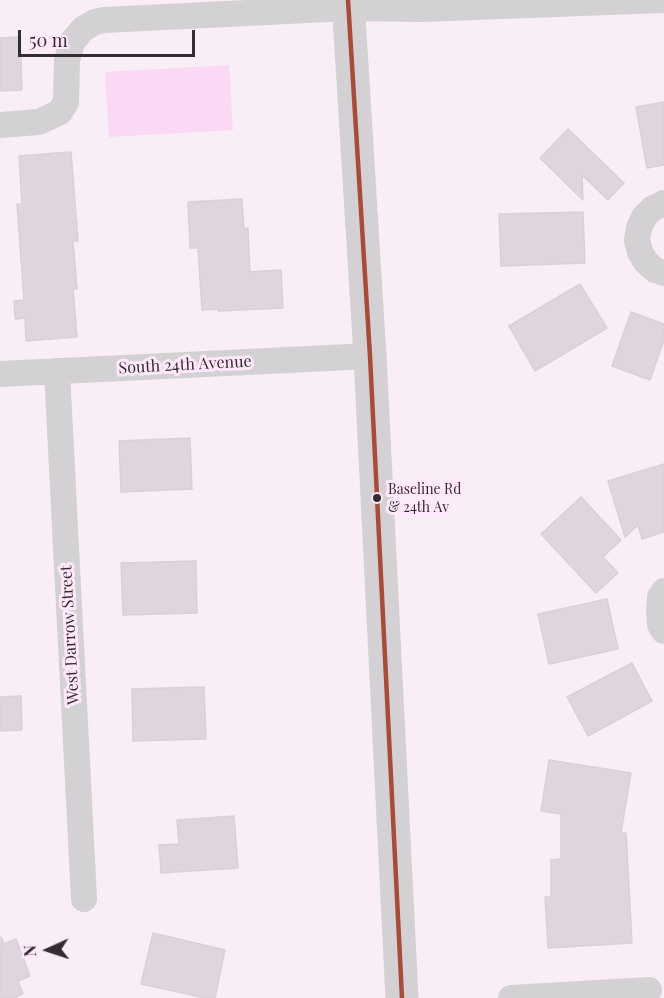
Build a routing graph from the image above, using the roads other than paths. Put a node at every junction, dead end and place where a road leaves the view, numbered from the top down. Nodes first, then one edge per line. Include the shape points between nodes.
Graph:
1 (664, 0) edge
2 (348, 4) edge
3 (0, 125) edge
4 (664, 203) edge
5 (664, 273) edge
6 (370, 356) junction
7 (57, 371) junction
8 (0, 374) edge
9 (664, 591) edge
10 (664, 631) edge
11 (84, 899) dead end
12 (653, 987) edge
13 (402, 998) edge
14 (512, 998) edge

1 - 2 street via 411,10
2 - 3 street via 95,22 72,42 67,60 66,102 60,112 39,122
2 - 6 main road
4 - 5 street via 644,217 637,240 646,262
6 - 7 street, South 24th Avenue
6 - 13 main road
7 - 8 street, South 24th Avenue
7 - 11 street, West Darrow Street
9 - 10 street via 659,612
12 - 14 street

